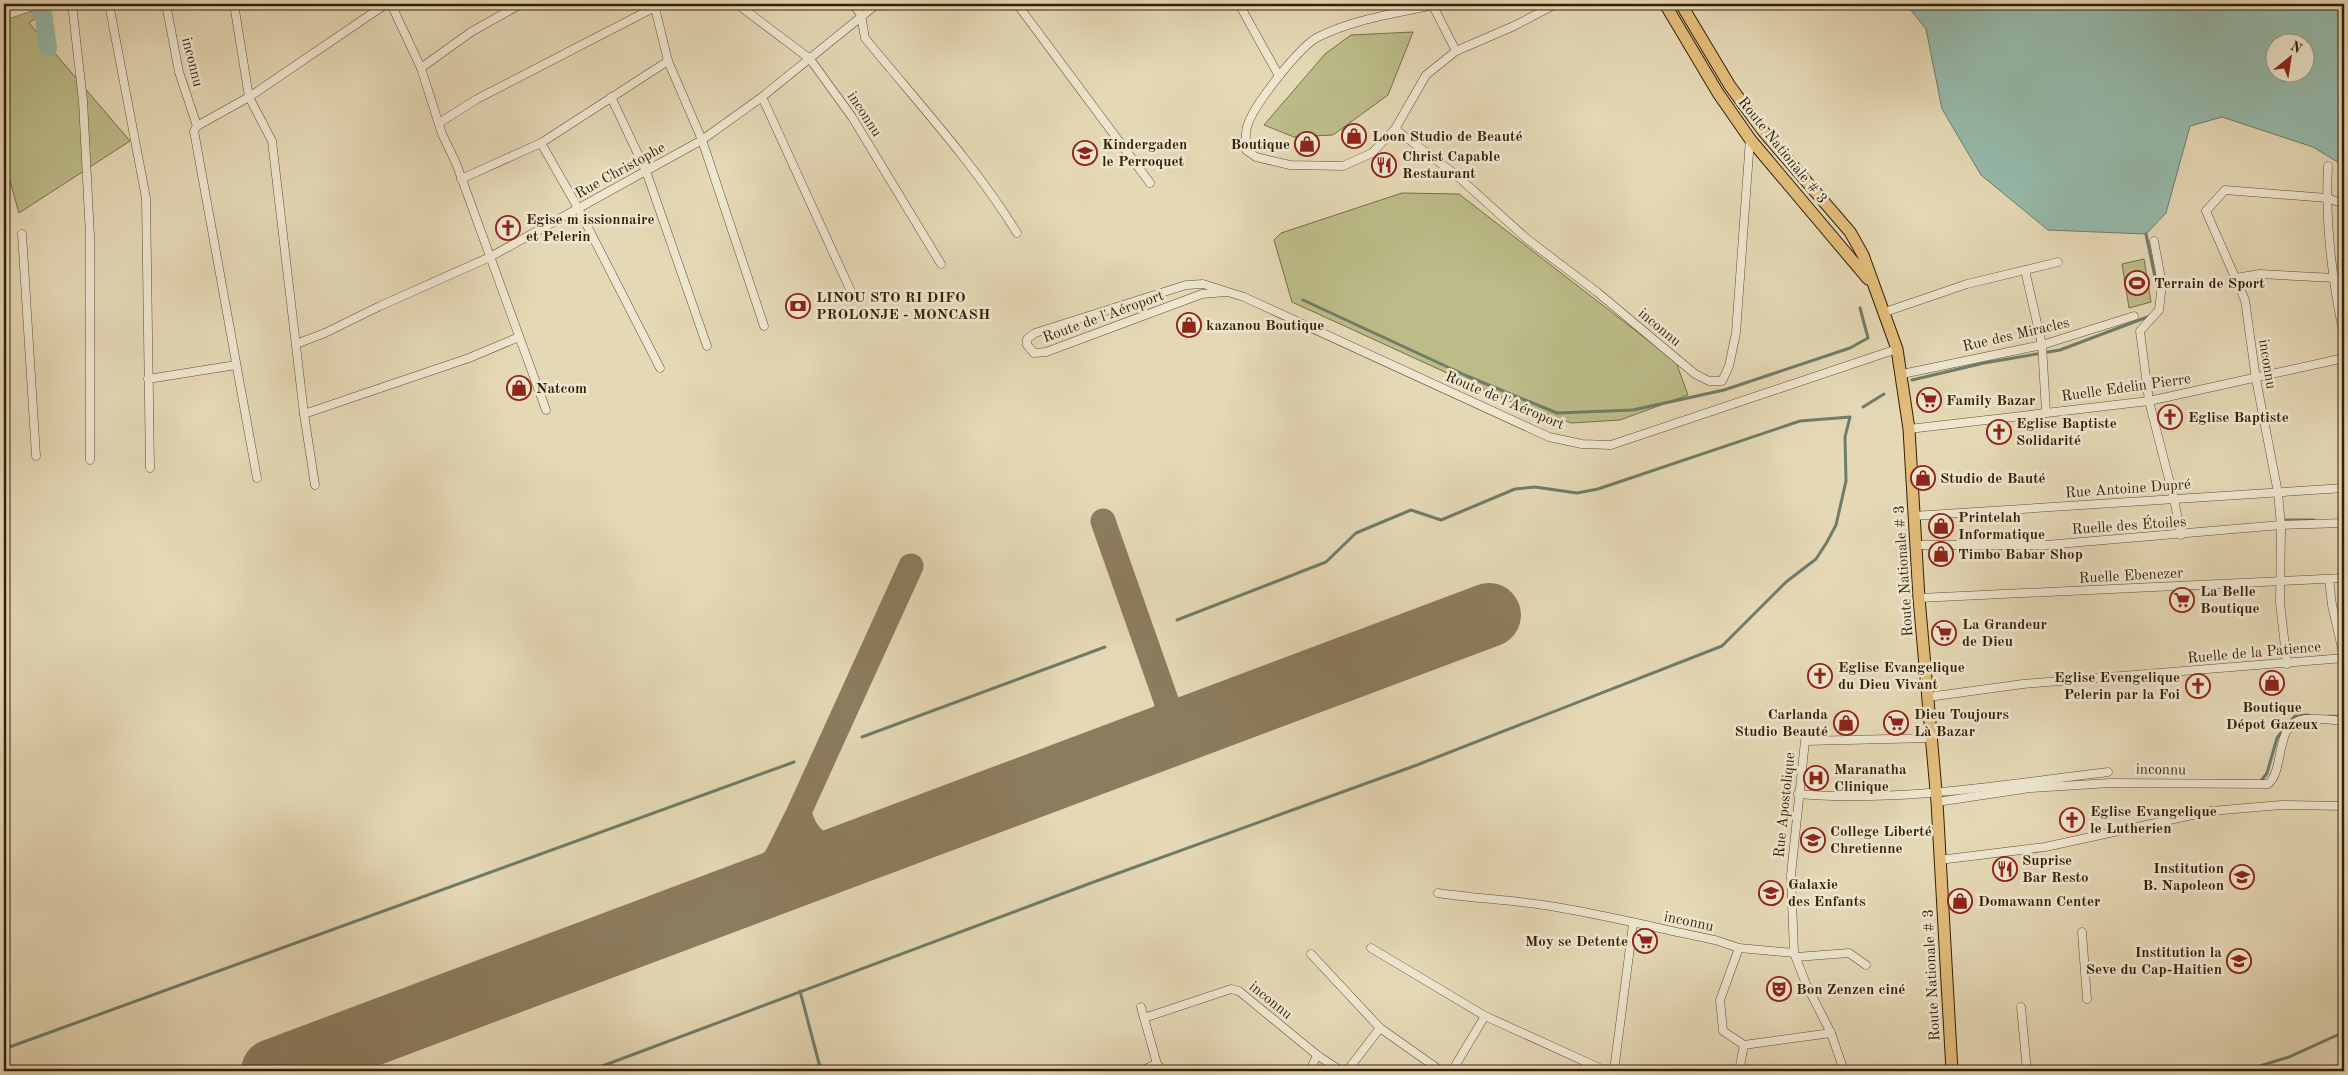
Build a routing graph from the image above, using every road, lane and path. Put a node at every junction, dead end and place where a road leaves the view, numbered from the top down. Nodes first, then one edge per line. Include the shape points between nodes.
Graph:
1 (39, 4) edge
2 (72, 4) edge
3 (109, 4) edge
4 (166, 4) edge
5 (234, 4) edge
6 (386, 4) edge
7 (391, 4) edge
8 (522, 4) edge
9 (737, 4) edge
10 (853, 4) edge
11 (877, 4) edge
12 (1017, 4) edge
13 (1239, 4) edge
14 (1433, 4) edge
15 (1556, 4) edge
16 (1666, 4) edge
17 (1681, 4) edge
18 (657, 5) edge
19 (860, 15) junction
20 (4, 16) edge
21 (1456, 51) junction
22 (810, 59) junction
23 (668, 61) junction
24 (421, 68) junction
25 (1279, 76) junction
26 (762, 96) junction
27 (249, 97) junction
28 (611, 97) junction
29 (439, 123) junction
30 (197, 126) junction
31 (1396, 129) junction
32 (1750, 139) junction
33 (702, 140) junction
34 (541, 143) junction
35 (2328, 166) dead end
36 (646, 171) junction
37 (461, 179) junction
38 (1150, 183) dead end
39 (2327, 198) junction
40 (2344, 204) edge
41 (578, 208) junction
42 (1017, 233) dead end
43 (22, 234) dead end
44 (2154, 241) dead end
45 (490, 257) junction
46 (2058, 262) dead end
47 (941, 264) dead end
48 (2024, 270) junction
49 (2235, 278) junction
50 (2335, 278) junction
51 (1871, 283) junction
52 (1226, 292) junction
53 (854, 298) dead end
54 (1885, 312) junction
55 (2134, 316) dead end
56 (764, 326) dead end
57 (2344, 334) edge
58 (519, 337) junction
59 (296, 344) junction
60 (2042, 345) junction
61 (707, 346) dead end
62 (1897, 349) junction
63 (2344, 358) edge
64 (236, 365) junction
65 (660, 368) dead end
66 (1902, 374) junction
67 (148, 379) junction
68 (2256, 379) junction
69 (2149, 400) junction
70 (546, 410) dead end
71 (2046, 412) junction
72 (304, 414) junction
73 (1909, 429) junction
74 (36, 456) dead end
75 (90, 460) dead end
76 (150, 468) dead end
77 (257, 478) dead end
78 (315, 485) dead end
79 (2344, 488) edge
80 (2278, 493) junction
81 (2174, 499) junction
82 (1913, 516) junction
83 (2344, 523) edge
84 (2281, 525) junction
85 (2181, 535) junction
86 (1916, 545) junction
87 (2344, 578) edge
88 (2329, 579) junction
89 (2281, 580) junction
90 (1919, 598) junction
91 (2344, 658) edge
92 (2287, 664) junction
93 (1928, 697) junction
94 (2344, 720) edge
95 (1931, 738) junction
96 (2108, 772) dead end
97 (1798, 794) junction
98 (1936, 797) junction
99 (2344, 805) edge
100 (1939, 860) junction
101 (1438, 893) dead end
102 (1633, 924) junction
103 (2082, 932) dead end
104 (1371, 948) dead end
105 (1739, 948) junction
106 (1311, 954) dead end
107 (1795, 955) junction
108 (1866, 965) dead end
109 (2087, 999) dead end
110 (1140, 1007) dead end
111 (2021, 1007) dead end
112 (1485, 1016) junction
113 (1144, 1018) junction
114 (1380, 1028) junction
115 (1831, 1032) junction
116 (1744, 1045) junction
117 (1317, 1055) junction
118 (1157, 1064) junction
119 (1140, 1071) edge
120 (1163, 1071) edge
121 (1310, 1071) edge
122 (1341, 1071) edge
123 (1347, 1071) edge
124 (1441, 1071) edge
125 (1452, 1071) edge
126 (1606, 1071) edge
127 (1614, 1071) edge
128 (1739, 1071) edge
129 (1844, 1071) edge
130 (1952, 1071) edge
131 (2028, 1071) edge

1 - 20 street
2 - 75 street via 83,101 90,236
3 - 67 street via 146,198
4 - 30 street, inconnu via 179,72
5 - 27 street
6 - 27 street
7 - 24 street
8 - 24 street via 471,32
9 - 22 street, inconnu
10 - 19 street
11 - 19 street, Rue Christophe
12 - 38 street
13 - 25 street
14 - 21 street
14 - 25 street via 1356,22 1316,38
15 - 21 street
16 - 32 main road, Route Nationale # 3 via 1718,93
17 - 51 main road, Route Nationale # 3 via 1730,86 1763,131 1850,232 1863,256
18 - 23 street
18 - 29 street via 477,99
19 - 22 street, Rue Christophe
19 - 42 street via 865,38 993,193
21 - 31 street via 1426,75
22 - 26 street, Rue Christophe
22 - 47 street, inconnu via 852,117
23 - 28 street
23 - 33 street
24 - 29 street
25 - 31 street via 1259,103 1247,127 1246,150 1256,157 1290,165 1343,166 1372,153
26 - 33 street, Rue Christophe
26 - 53 street
27 - 30 street
27 - 59 street via 272,141
28 - 34 street
28 - 36 street
29 - 37 street
30 - 64 street, inconnu via 194,137
31 - 32 street, inconnu via 1455,174 1527,238 1695,374 1716,382 1722,381 1729,366 1736,334
32 - 51 main road, Route Nationale # 3
33 - 36 street, Rue Christophe
33 - 56 street
34 - 37 street
34 - 41 street
35 - 39 street
36 - 41 street, Rue Christophe
36 - 61 street
37 - 45 street
39 - 40 street, inconnu
39 - 49 street, inconnu via 2225,190 2206,211
39 - 50 street
41 - 45 street, Rue Christophe
41 - 65 street
43 - 74 street
44 - 69 street via 2162,284 2159,310 2140,331
45 - 58 street
45 - 59 street, Rue Christophe
46 - 48 street
48 - 54 street via 1966,284
48 - 60 street
49 - 50 street via 2260,274
49 - 68 street, inconnu via 2245,300
50 - 57 street
51 - 54 main road, Route Nationale # 3
52 - 52 street, Route de l'Aéroport via 1203,284 1186,285 1035,333 1027,340 1027,345 1034,352 1046,352 1202,294
52 - 62 street, Route de l'Aéroport via 1244,297 1549,437 1582,444 1611,445
54 - 62 main road, Route Nationale # 3
55 - 60 street, Rue des Miracles
58 - 70 street
58 - 72 street via 469,358
59 - 72 street
60 - 66 street, Rue des Miracles
60 - 71 street
62 - 66 main road, Route Nationale # 3
63 - 68 street, Ruelle Edelin Pierre
64 - 67 street
64 - 77 street, inconnu
66 - 73 main road, Route Nationale # 3
67 - 76 street
68 - 69 street, Ruelle Edelin Pierre
68 - 80 street, inconnu
69 - 71 street, Ruelle Edelin Pierre
69 - 81 street
71 - 73 street, Ruelle Edelin Pierre
72 - 78 street
73 - 82 main road, Route Nationale # 3
79 - 80 street, Rue Antoine Dupré
80 - 81 street, Rue Antoine Dupré
80 - 84 street, inconnu
81 - 82 street, Rue Antoine Dupré
81 - 85 street
82 - 86 main road, Route Nationale # 3
83 - 84 street, Ruelle des Étoiles
84 - 85 street, Ruelle des Étoiles
84 - 89 street, inconnu
85 - 86 street, Ruelle des Étoiles via 2046,545
86 - 90 main road, Route Nationale # 3
87 - 88 street, Ruelle Ebenezer
88 - 89 street, Ruelle Ebenezer
88 - 91 street
89 - 90 street, Ruelle Ebenezer
89 - 92 street, inconnu via 2280,603
90 - 93 main road, Route Nationale # 3
91 - 92 street, Ruelle de la Patience
92 - 93 street, Ruelle de la Patience via 2023,684
93 - 95 main road, Route Nationale # 3
94 - 98 street, inconnu via 2303,719 2294,724 2284,736 2277,770 2268,784 2110,783
95 - 97 street, Rue Apostolique via 1805,741
95 - 98 main road, Route Nationale # 3
96 - 98 street
97 - 98 street via 1837,798
97 - 107 street, Rue Apostolique via 1791,875
98 - 100 main road, Route Nationale # 3
99 - 100 street via 2281,805 2211,811 2045,847
100 - 130 main road, Route Nationale # 3
101 - 102 street, inconnu via 1548,906
102 - 105 street, inconnu
102 - 127 street
103 - 109 street
104 - 112 street
105 - 107 street, inconnu
105 - 116 street via 1720,1000 1723,1031
106 - 114 street
107 - 108 street via 1849,953
107 - 115 street, Rue Apostolique
110 - 113 street
111 - 131 street
112 - 125 street
112 - 126 street
113 - 117 street, inconnu via 1231,989 1239,990
113 - 118 street
114 - 123 street
114 - 124 street
115 - 116 street
115 - 129 street, Rue Apostolique
116 - 128 street
117 - 121 street
117 - 122 street, inconnu
118 - 119 street
118 - 120 street

